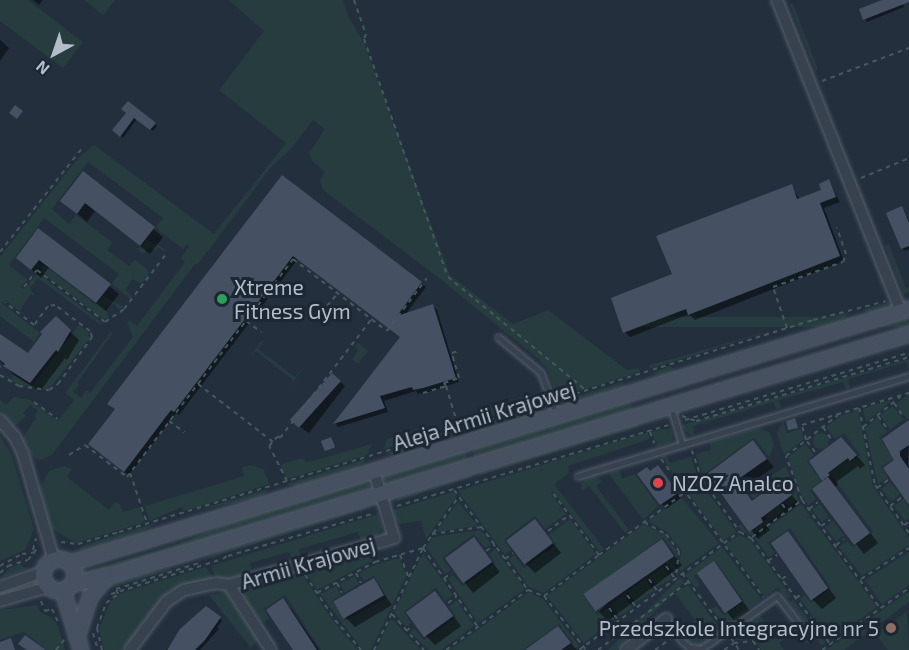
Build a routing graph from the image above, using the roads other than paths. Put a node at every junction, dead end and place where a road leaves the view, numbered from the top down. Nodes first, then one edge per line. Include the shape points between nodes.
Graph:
1 (777, 0) edge
2 (905, 311) edge
3 (909, 334) edge
4 (498, 337) dead end
5 (909, 376) edge
6 (556, 416) junction
7 (673, 416) junction
8 (0, 420) edge
9 (682, 444) junction
10 (374, 471) junction
11 (578, 476) dead end
12 (382, 504) junction
13 (54, 560) junction
14 (71, 563) junction
15 (43, 572) junction
16 (109, 576) junction
17 (229, 585) junction
18 (0, 586) edge
19 (68, 588) junction
20 (45, 593) junction
21 (0, 601) edge
22 (666, 619) joint
23 (809, 637) dead end
24 (74, 642) edge
25 (130, 650) edge
26 (271, 650) edge
27 (626, 650) edge

1 - 2 street via 896,298
2 - 6 street, Aleja Armii Krajowej
3 - 7 street
4 - 6 lane via 541,373
5 - 9 lane
6 - 10 street, Aleja Armii Krajowej
7 - 9 lane
7 - 12 street
8 - 13 street via 20,447
9 - 11 lane
10 - 12 street, Armii Krajowej
10 - 14 street, Aleja Armii Krajowej
12 - 16 street
12 - 17 street, Armii Krajowej via 394,538
13 - 14 street
13 - 15 street
14 - 19 street via 76,575
15 - 18 street
15 - 20 street
16 - 19 street
16 - 24 street via 90,597
17 - 25 street via 203,585 173,595
17 - 26 street, Armii Krajowej
19 - 20 street
19 - 24 street
20 - 21 street
22 - 23 lane via 689,646 701,649 777,596
22 - 27 street

